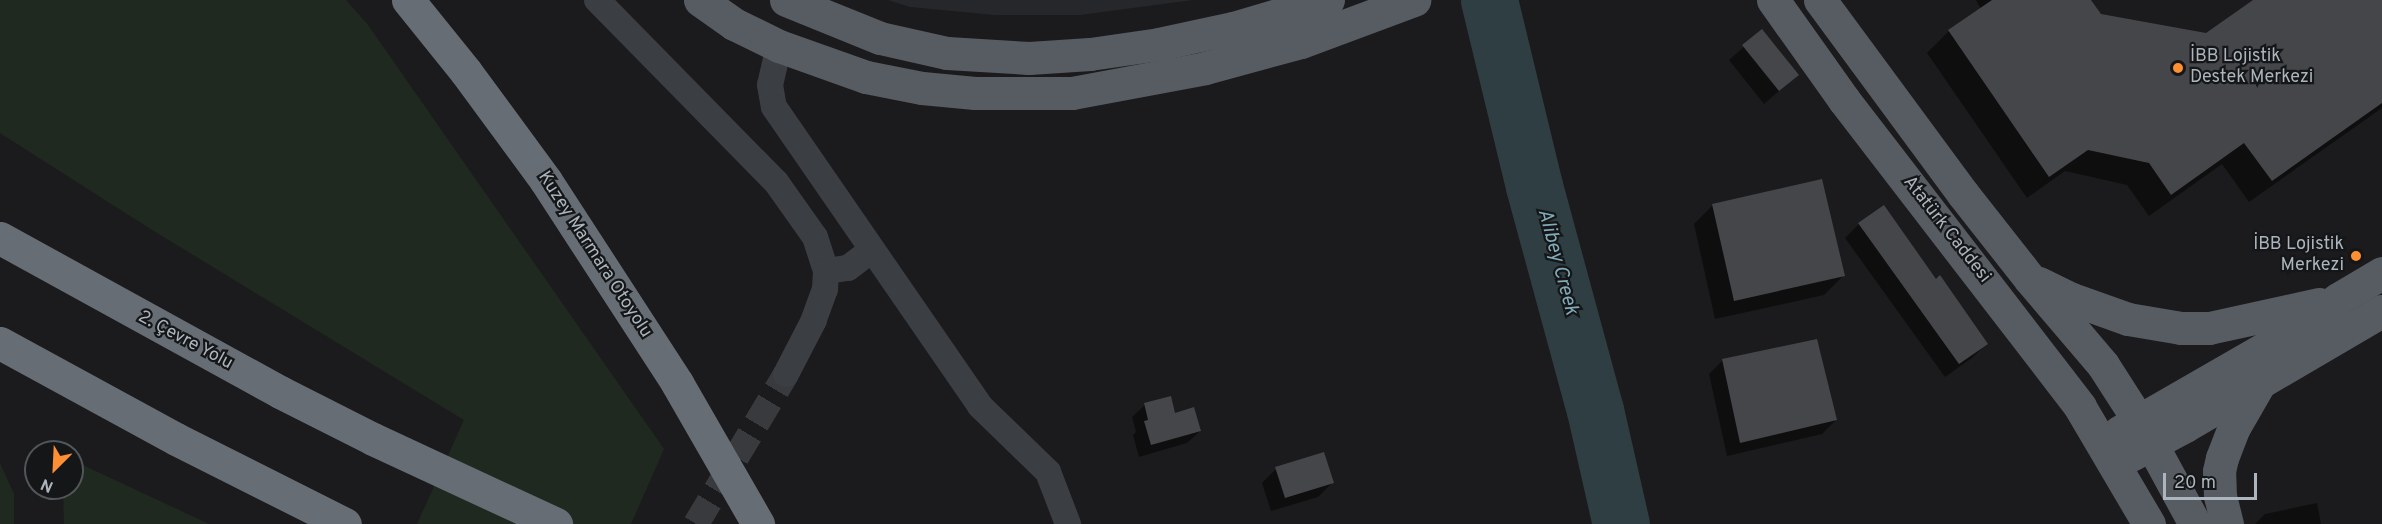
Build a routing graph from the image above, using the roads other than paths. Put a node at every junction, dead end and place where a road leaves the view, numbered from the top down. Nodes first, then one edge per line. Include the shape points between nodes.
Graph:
1 (408, 0) edge
2 (597, 0) edge
3 (700, 0) edge
4 (786, 0) edge
5 (1328, 0) edge
6 (1773, 0) edge
7 (1820, 0) edge
8 (1410, 2) edge
9 (779, 46) junction
10 (0, 238) edge
11 (872, 250) junction
12 (826, 271) junction
13 (2382, 273) edge
14 (2029, 278) junction
15 (2338, 299) junction
16 (2382, 311) edge
17 (0, 343) edge
18 (786, 374) tunnel mouth
19 (2261, 380) junction
20 (2145, 432) junction
21 (2108, 453) junction
22 (338, 521) edge
23 (556, 524) edge
24 (758, 524) edge
25 (1068, 524) edge
26 (2149, 524) edge
27 (2195, 524) edge
28 (2227, 524) edge

1 - 24 highway, Kuzey Marmara Otoyolu via 546,181 677,382
2 - 12 street via 776,182 815,237
3 - 9 main road via 734,24
4 - 5 main road via 880,38 947,53 1029,58 1159,44 1233,28
6 - 21 main road, Atatürk Caddesi via 2080,407
7 - 14 main road, Atatürk Caddesi
8 - 9 main road via 1301,42 1205,68 1072,93 975,93 922,88 866,77
9 - 11 street via 770,86 774,107
10 - 23 highway, 2. Çevre Yolu via 184,342 373,439
11 - 12 street via 848,268
11 - 25 street via 981,406 1048,472
12 - 18 street via 825,289 814,320
13 - 15 main road
14 - 15 main road via 2106,312 2181,328 2209,328
14 - 20 main road, Atatürk Caddesi via 2103,365
15 - 20 main road
16 - 19 main road
17 - 22 highway via 176,440
19 - 20 main road
19 - 28 main road via 2233,429 2222,458 2220,496
20 - 21 main road
20 - 27 main road, Atatürk Caddesi
21 - 26 main road, Atatürk Caddesi

